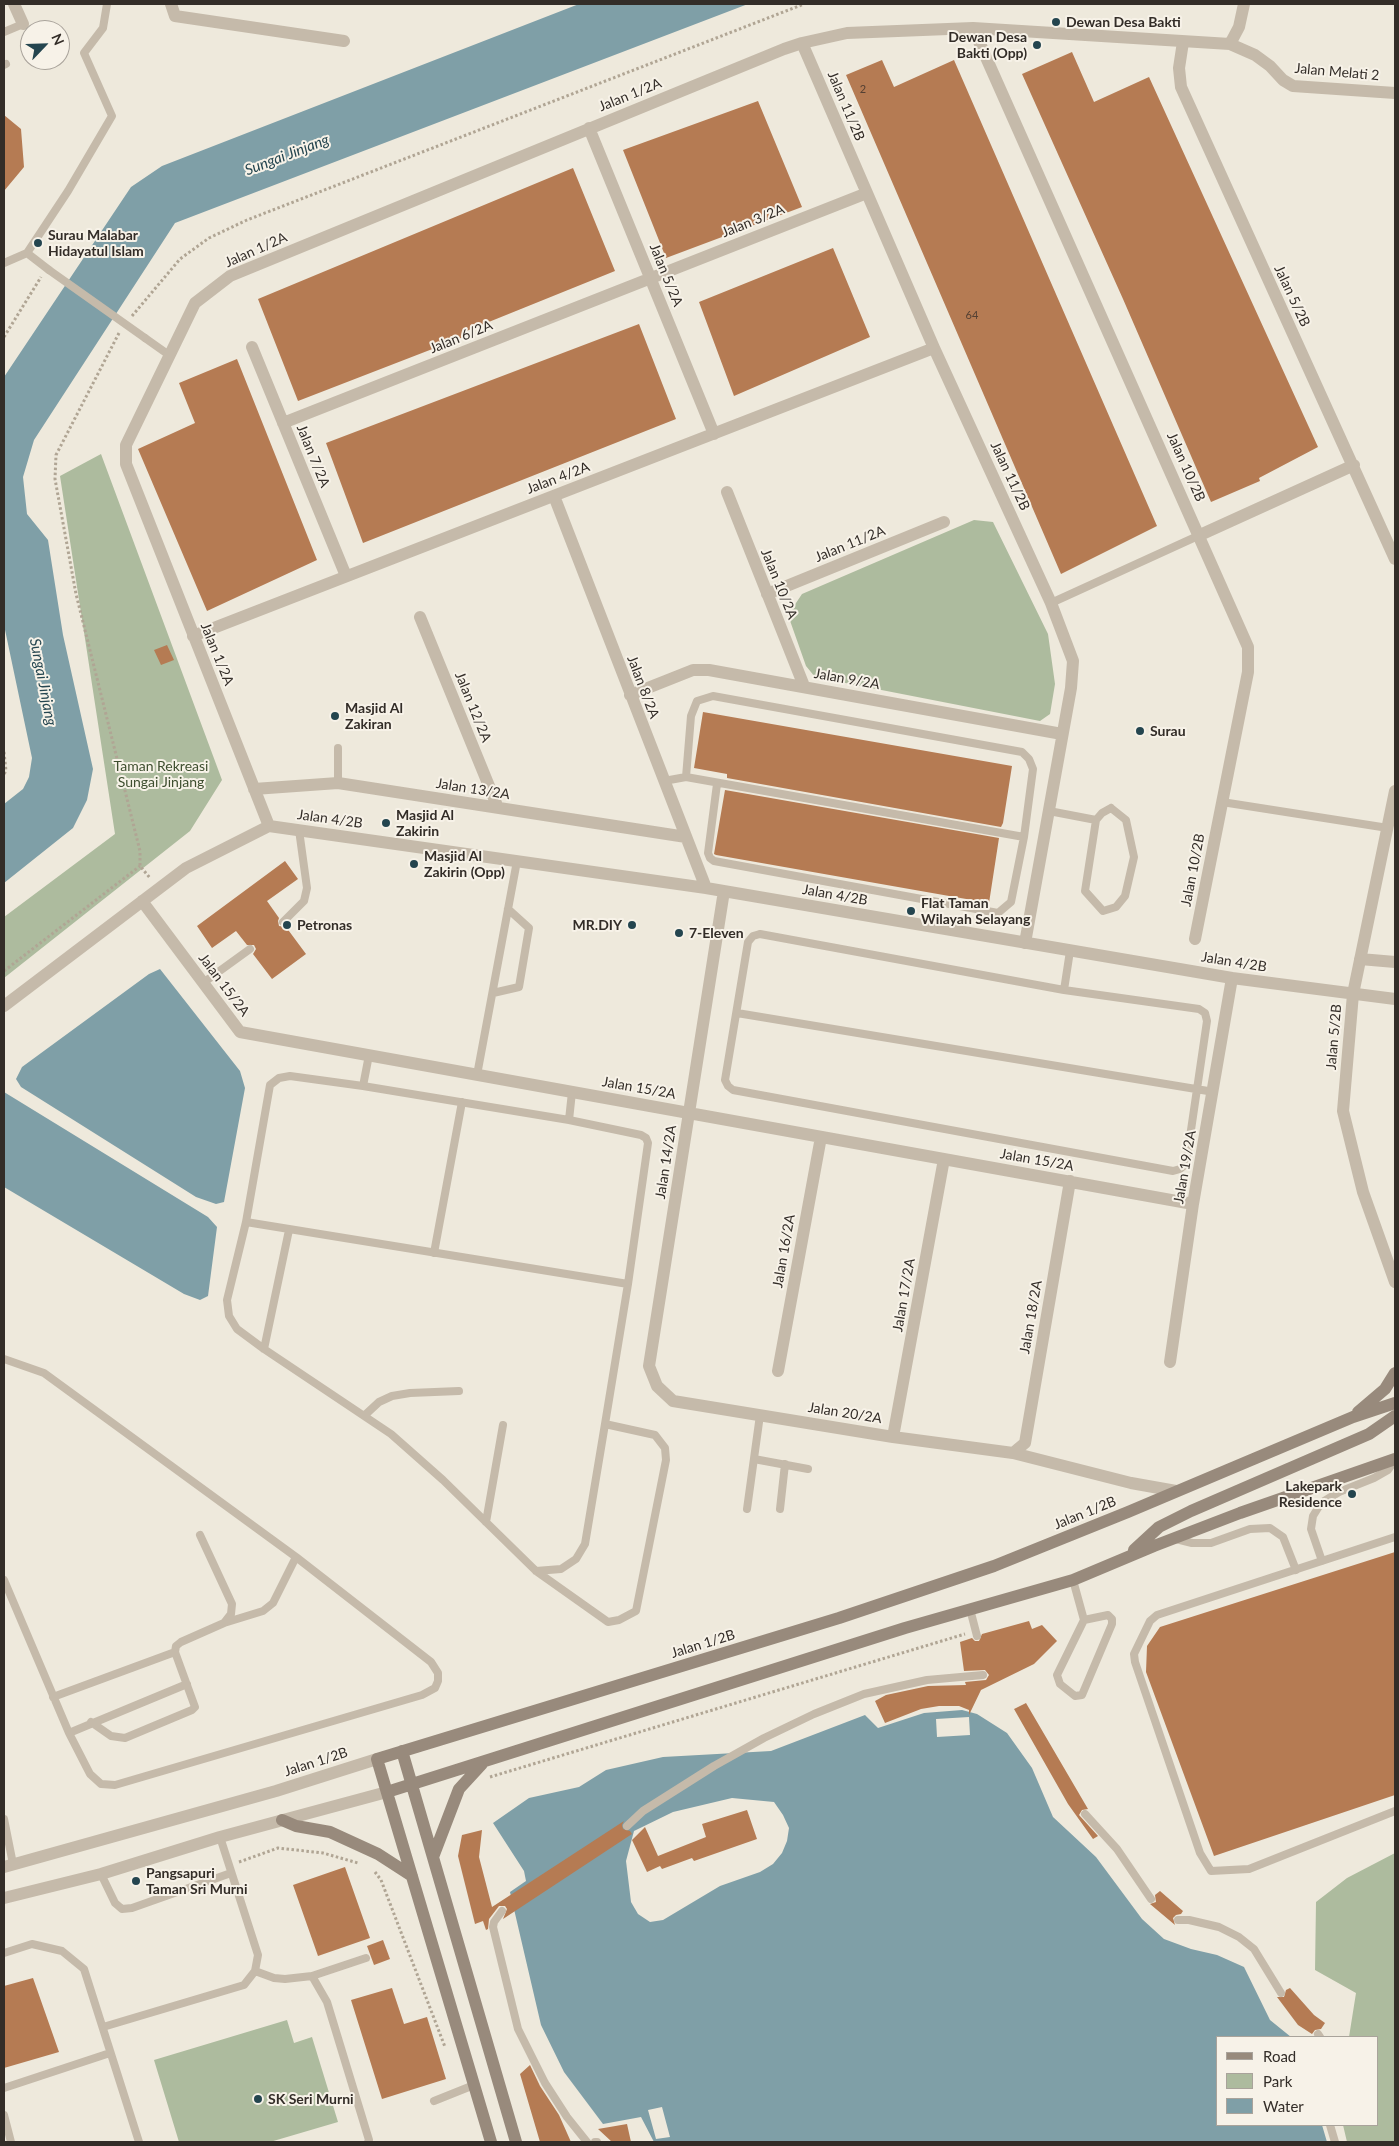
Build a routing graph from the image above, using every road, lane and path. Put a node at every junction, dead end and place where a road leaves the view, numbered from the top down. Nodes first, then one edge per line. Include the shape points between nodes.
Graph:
1 (14, 4) edge
2 (107, 4) edge
3 (171, 4) edge
4 (804, 4) edge
5 (1244, 4) edge
6 (20, 20) edge
7 (20, 25) edge
8 (973, 28) junction
9 (4, 32) edge
10 (344, 41) dead end
11 (1183, 42) junction
12 (802, 43) junction
13 (1230, 44) junction
14 (1395, 93) edge
15 (589, 128) junction
16 (867, 193) junction
17 (27, 252) junction
18 (4, 263) edge
19 (48, 269) junction
20 (650, 278) junction
21 (126, 324) dead end
22 (121, 331) dead end
23 (4, 337) edge
24 (252, 347) dead end
25 (934, 348) junction
26 (169, 355) junction
27 (283, 423) junction
28 (714, 434) junction
29 (1354, 465) junction
30 (727, 492) dead end
31 (554, 496) junction
32 (944, 522) dead end
33 (1200, 536) junction
34 (1395, 559) edge
35 (346, 576) junction
36 (767, 594) junction
37 (1051, 603) junction
38 (420, 617) dead end
39 (193, 636) junction
40 (804, 686) junction
41 (630, 696) junction
42 (1062, 734) junction
43 (338, 748) dead end
44 (4, 752) edge
45 (4, 774) edge
46 (686, 778) junction
47 (664, 780) junction
48 (338, 783) junction
49 (717, 784) junction
50 (254, 789) junction
51 (1394, 800) edge
52 (1222, 802) junction
53 (498, 808) junction
54 (1048, 812) junction
55 (1096, 820) junction
56 (269, 826) junction
57 (1388, 828) junction
58 (299, 830) junction
59 (686, 837) junction
60 (1024, 837) junction
61 (517, 861) junction
62 (706, 888) junction
63 (724, 891) junction
64 (142, 901) junction
65 (508, 909) junction
66 (283, 922) dead end
67 (1195, 939) dead end
68 (1024, 943) junction
69 (250, 948) dead end
70 (1070, 951) junction
71 (1360, 959) junction
72 (1395, 962) edge
73 (4, 971) edge
74 (1232, 978) junction
75 (203, 983) junction
76 (1064, 990) junction
77 (493, 993) junction
78 (1353, 994) junction
79 (1395, 999) edge
80 (4, 1006) edge
81 (737, 1013) junction
82 (369, 1055) junction
83 (478, 1074) junction
84 (363, 1086) junction
85 (1197, 1089) junction
86 (572, 1092) junction
87 (1214, 1092) junction
88 (462, 1102) junction
89 (689, 1113) junction
90 (569, 1120) junction
91 (821, 1136) junction
92 (944, 1159) junction
93 (1070, 1181) junction
94 (1193, 1204) junction
95 (246, 1222) junction
96 (289, 1230) junction
97 (434, 1252) junction
98 (1395, 1282) edge
99 (628, 1284) junction
100 (264, 1349) junction
101 (4, 1359) edge
102 (1170, 1362) dead end
103 (778, 1371) dead end
104 (1395, 1373) edge
105 (459, 1391) dead end
106 (673, 1401) joint
107 (1395, 1403) edge
108 (760, 1414) junction
109 (365, 1415) junction
110 (1395, 1416) edge
111 (1353, 1417) junction
112 (605, 1424) junction
113 (503, 1425) dead end
114 (893, 1437) junction
115 (1013, 1453) junction
116 (754, 1459) junction
117 (1395, 1460) edge
118 (785, 1464) junction
119 (808, 1469) dead end
120 (1176, 1491) junction
121 (747, 1509) dead end
122 (780, 1509) dead end
123 (486, 1522) junction
124 (200, 1535) dead end
125 (1395, 1537) edge
126 (1174, 1538) junction
127 (296, 1557) junction
128 (1127, 1557) junction
129 (1322, 1561) junction
130 (1296, 1570) junction
131 (536, 1572) junction
132 (4, 1580) edge
133 (1073, 1580) junction
134 (8, 1600) edge
135 (970, 1609) junction
136 (1084, 1620) junction
137 (224, 1623) junction
138 (977, 1636) dead end
139 (175, 1652) junction
140 (983, 1675) dead end
141 (187, 1684) junction
142 (53, 1698) junction
143 (91, 1722) junction
144 (69, 1733) junction
145 (402, 1751) junction
146 (377, 1759) junction
147 (482, 1763) junction
148 (412, 1786) junction
149 (387, 1792) junction
150 (1395, 1811) edge
151 (1085, 1814) dead end
152 (4, 1819) edge
153 (282, 1820) junction
154 (627, 1826) dead end
155 (220, 1837) junction
156 (433, 1858) junction
157 (363, 1865) dead end
158 (8, 1866) edge
159 (370, 1868) dead end
160 (230, 1869) junction
161 (101, 1874) junction
162 (412, 1876) junction
163 (4, 1898) edge
164 (1151, 1899) dead end
165 (502, 1911) dead end
166 (1178, 1920) dead end
167 (4, 1953) edge
168 (366, 1958) dead end
169 (254, 1971) junction
170 (312, 1976) junction
171 (1281, 1993) dead end
172 (103, 2027) junction
173 (110, 2053) junction
174 (448, 2053) dead end
175 (474, 2085) junction
176 (4, 2088) edge
177 (434, 2101) dead end
178 (4, 2115) edge
179 (1330, 2126) edge
180 (11, 2142) edge
181 (139, 2142) edge
182 (368, 2142) edge
183 (491, 2142) edge
184 (516, 2142) edge
185 (587, 2142) edge
186 (1335, 2142) edge

1 - 6 street
2 - 17 lane via 103,28 84,54 112,116
3 - 10 street via 175,16
4 - 21 path via 247,220 209,238 180,259
5 - 13 street via 1239,27
7 - 9 lane
8 - 11 street, Jalan 1/2A
8 - 12 street, Jalan 1/2A via 847,33
8 - 33 street, Jalan 10/2B
11 - 13 street, Jalan 1/2A
11 - 29 street, Jalan 5/2B via 1179,68 1181,87
12 - 15 street, Jalan 1/2A
12 - 16 street, Jalan 11/2B
13 - 14 street, Jalan Melati 2 via 1255,55 1293,86
15 - 20 street, Jalan 5/2A
15 - 26 street, Jalan 1/2A via 230,276 196,303
16 - 20 street, Jalan 3/2A
16 - 25 street, Jalan 11/2B
17 - 18 lane
17 - 19 lane
19 - 23 path
19 - 26 lane, bridge
20 - 27 street, Jalan 6/2A
20 - 28 street, Jalan 5/2A
22 - 73 path via 56,455 55,479 76,594 140,851 140,866
24 - 27 street, Jalan 7/2A
25 - 28 street, Jalan 4/2A
25 - 37 street, Jalan 11/2B
26 - 39 street, Jalan 1/2A via 126,445 126,464
27 - 35 street, Jalan 7/2A
28 - 31 street, Jalan 4/2A
29 - 33 street
29 - 34 street, Jalan 5/2B
30 - 36 street, Jalan 10/2A
31 - 35 street, Jalan 4/2A
31 - 41 street, Jalan 8/2A
32 - 36 street, Jalan 11/2A
33 - 37 lane
33 - 52 street, Jalan 10/2B via 1248,647 1248,672
35 - 39 street, Jalan 4/2A
36 - 40 street, Jalan 10/2A
37 - 42 street, Jalan 11/2B via 1073,661
38 - 53 street, Jalan 12/2A
39 - 50 street, Jalan 1/2A
40 - 41 street, Jalan 9/2A via 692,670
40 - 42 street, Jalan 9/2A
41 - 47 street, Jalan 8/2A
42 - 54 street, Jalan 11/2B
43 - 48 lane
44 - 45 path
46 - 47 lane
46 - 49 lane
46 - 60 lane via 691,716 697,701 713,696 1022,752 1033,769
47 - 59 street, Jalan 8/2A
48 - 50 street, Jalan 13/2A
48 - 53 street, Jalan 13/2A
49 - 60 lane
49 - 60 lane via 708,853 714,862 977,910 998,913 1011,902
50 - 56 street, Jalan 1/2A
51 - 57 street, Jalan 5/2B
52 - 57 lane
52 - 67 street, Jalan 10/2B
53 - 59 street, Jalan 13/2A
54 - 55 lane
54 - 68 street, Jalan 11/2B
55 - 55 lane via 1111,808 1126,820 1134,856 1125,896 1116,907 1103,911 1085,891
56 - 58 street, Jalan 4/2B
56 - 64 street via 186,868
57 - 71 street, Jalan 5/2B
58 - 61 street, Jalan 4/2B
58 - 66 lane via 307,888 304,901
59 - 62 street, Jalan 8/2A
61 - 62 street, Jalan 4/2B
61 - 65 lane
62 - 63 street, Jalan 4/2B
63 - 68 street, Jalan 4/2B
63 - 89 street, Jalan 14/2A
64 - 75 street, Jalan 15/2A
64 - 80 street
65 - 77 lane
65 - 77 lane via 529,928 519,987
68 - 70 street, Jalan 4/2B
69 - 75 lane
70 - 74 street, Jalan 4/2B
70 - 76 lane
71 - 72 street
71 - 78 street, Jalan 5/2B
74 - 78 street, Jalan 4/2B
74 - 87 street, Jalan 19/2A
75 - 82 street, Jalan 15/2A via 240,1032
76 - 81 lane via 760,934 748,942
76 - 85 lane via 1199,1009 1205,1013 1207,1021
77 - 83 lane
78 - 79 street, Jalan 4/2B
78 - 98 street, Jalan 5/2B via 1343,1111 1363,1192
81 - 85 lane
81 - 85 lane via 725,1080 733,1090 1173,1171 1186,1164
82 - 83 street, Jalan 15/2A
82 - 84 lane
83 - 86 street, Jalan 15/2A
84 - 88 lane
84 - 95 lane via 290,1076 279,1078 270,1085
85 - 87 lane
86 - 89 street, Jalan 15/2A
86 - 90 lane
87 - 94 street, Jalan 19/2A
88 - 90 lane
88 - 97 lane
89 - 91 street, Jalan 15/2A
89 - 106 street, Jalan 14/2A via 649,1366 657,1386
90 - 99 lane via 641,1134 646,1138 648,1144
91 - 92 street, Jalan 15/2A
91 - 103 street, Jalan 16/2A
92 - 93 street, Jalan 15/2A
92 - 114 street, Jalan 17/2A
93 - 94 street, Jalan 15/2A
93 - 115 street, Jalan 18/2A via 1025,1443
94 - 102 street, Jalan 19/2A
95 - 96 lane
95 - 100 lane via 227,1300 229,1316 237,1329
96 - 97 lane
96 - 100 lane
97 - 99 lane
99 - 112 lane
100 - 109 lane
101 - 127 lane via 44,1373
104 - 111 street via 1385,1389
105 - 109 lane via 392,1396 379,1402
106 - 108 street, Jalan 20/2A
107 - 111 street, Jalan 1/2B
108 - 114 street, Jalan 20/2A
108 - 116 lane
109 - 123 lane via 392,1434
110 - 128 street via 1369,1434 1159,1527
111 - 120 street, Jalan 1/2B
112 - 131 lane via 585,1544 576,1559 561,1569
112 - 131 lane via 654,1435 665,1448 666,1460 636,1611 608,1622
113 - 123 lane
114 - 115 street, Jalan 20/2A
115 - 120 street, Jalan 20/2A
116 - 118 lane
116 - 121 lane
117 - 126 street
117 - 129 lane via 1388,1470 1321,1503 1313,1516 1311,1529
118 - 119 lane
118 - 122 lane
120 - 145 street, Jalan 1/2B via 994,1566 839,1618
123 - 131 lane
124 - 137 lane via 232,1604 231,1614
125 - 129 lane
126 - 128 street
126 - 130 lane via 1192,1543 1211,1543 1250,1529 1270,1528 1283,1537
127 - 137 lane via 273,1603 263,1611
127 - 144 lane via 431,1662 438,1673 435,1688 422,1695 115,1784 101,1784 90,1774
128 - 133 street
129 - 130 lane
130 - 150 lane via 1157,1616 1150,1621 1134,1654 1200,1853 1211,1871 1249,1869
132 - 134 lane
133 - 135 street
133 - 136 lane
134 - 142 lane
135 - 138 lane
135 - 147 street
136 - 136 lane via 1108,1615 1112,1624 1082,1695 1075,1696 1060,1684 1057,1675
137 - 139 lane via 181,1642
139 - 141 lane
139 - 142 lane
140 - 154 lane via 926,1680 864,1694 814,1714 714,1766 643,1811
141 - 143 lane
141 - 143 lane via 195,1703 192,1710 126,1738 111,1736
142 - 144 lane
143 - 144 lane
145 - 146 street, Jalan 1/2B
145 - 148 street
146 - 149 street
146 - 158 street, Jalan 1/2B via 276,1791
147 - 148 street
147 - 156 street via 459,1789
148 - 149 street
148 - 156 street
149 - 153 street
149 - 162 street
151 - 164 lane via 1117,1849
152 - 158 lane
153 - 155 street
153 - 162 street via 330,1832 378,1854
155 - 160 lane
155 - 161 street
156 - 184 street
157 - 160 path via 323,1853 278,1848
159 - 174 path via 380,1880
160 - 161 lane via 132,1908 122,1909
160 - 169 lane via 258,1955
161 - 163 street
162 - 175 street
165 - 185 lane via 493,1927 518,2029 545,2083
166 - 171 lane via 1219,1928 1239,1937 1254,1949
167 - 172 lane via 32,1944 62,1951 84,1969
168 - 170 lane
169 - 170 lane via 285,1979
169 - 172 lane via 244,1985
170 - 182 lane via 327,2002
172 - 173 lane
173 - 176 lane
173 - 181 lane
175 - 177 lane
175 - 183 street
178 - 180 lane
179 - 186 lane

